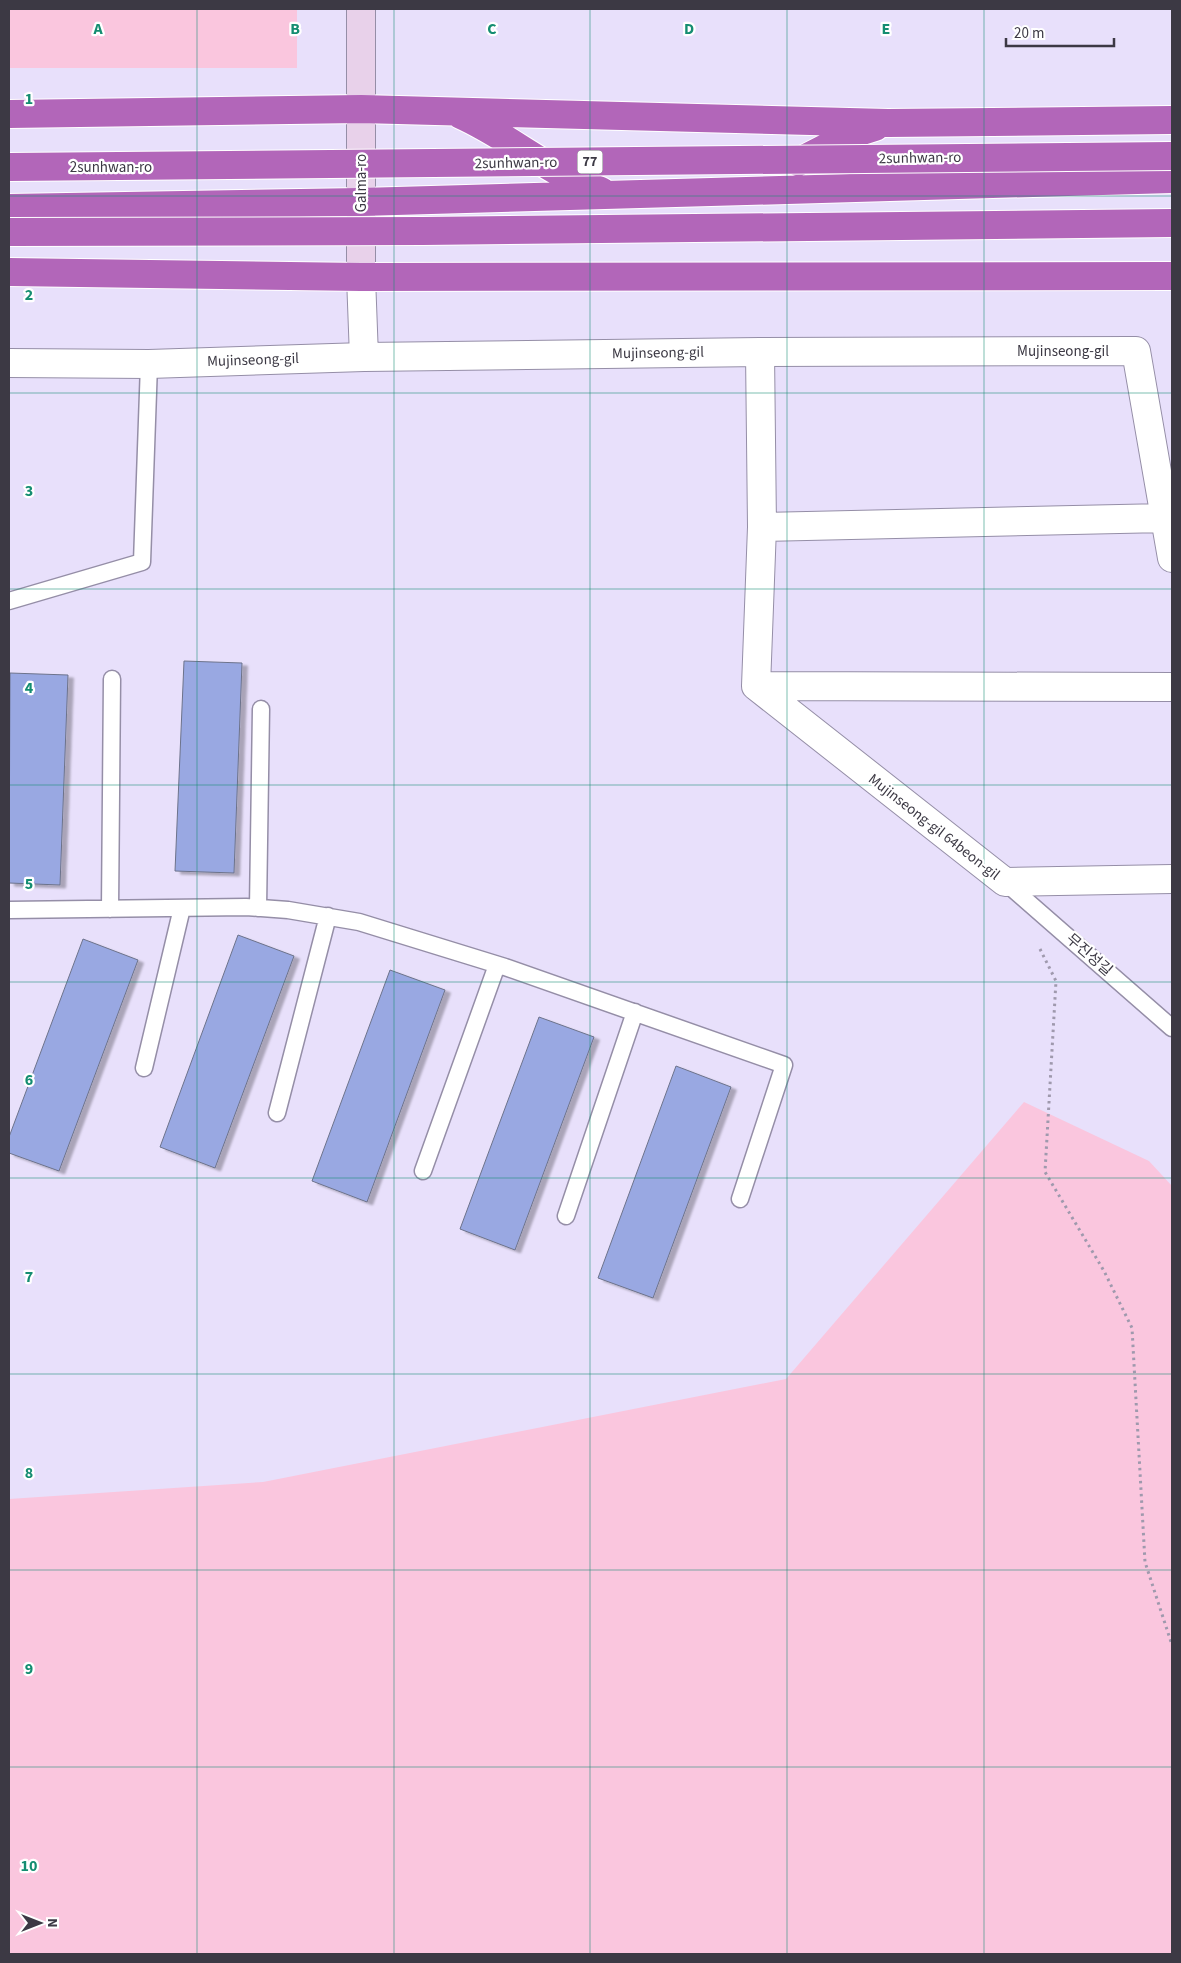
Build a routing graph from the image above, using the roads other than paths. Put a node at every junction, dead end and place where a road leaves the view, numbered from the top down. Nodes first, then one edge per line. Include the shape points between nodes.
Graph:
1 (361, 9) edge
2 (361, 109) junction
3 (453, 111) junction
4 (9, 114) edge
5 (1172, 120) edge
6 (888, 123) junction
7 (1172, 156) edge
8 (9, 167) edge
9 (1172, 178) edge
10 (713, 192) junction
11 (619, 194) junction
12 (361, 202) junction
13 (9, 208) edge
14 (1172, 223) edge
15 (9, 232) edge
16 (9, 272) edge
17 (1172, 276) edge
18 (361, 277) junction
19 (760, 352) junction
20 (364, 357) junction
21 (9, 363) edge
22 (149, 364) junction
23 (1165, 518) junction
24 (762, 527) junction
25 (1172, 558) edge
26 (9, 601) edge
27 (112, 678) dead end
28 (756, 686) junction
29 (1172, 687) edge
30 (261, 710) dead end
31 (1172, 879) edge
32 (1005, 882) junction
33 (182, 908) junction
34 (258, 908) junction
35 (110, 909) junction
36 (9, 910) edge
37 (328, 916) junction
38 (498, 965) junction
39 (635, 1012) junction
40 (1172, 1028) edge
41 (144, 1068) dead end
42 (277, 1113) dead end
43 (423, 1172) dead end
44 (740, 1199) dead end
45 (566, 1216) dead end

1 - 2 street, Galma-ro
2 - 3 highway
2 - 4 highway
2 - 12 street, Galma-ro
3 - 6 highway
3 - 11 highway via 479,123 581,185
5 - 6 highway
6 - 10 highway via 853,134 783,169
7 - 8 highway, 2sunhwan-ro / 77, bridge
9 - 10 highway
10 - 11 highway
11 - 12 highway
12 - 13 highway
12 - 18 street, Galma-ro
14 - 15 highway, bridge
16 - 18 highway
17 - 18 highway
18 - 20 street, Galma-ro
19 - 20 street, Mujinseong-gil
19 - 23 street, Mujinseong-gil via 1136,350
19 - 24 street
20 - 22 street, Mujinseong-gil
21 - 22 street, Mujinseong-gil
22 - 26 lane via 142,562
23 - 24 street
23 - 25 street, Mujinseong-gil
24 - 28 street
27 - 35 lane
28 - 29 street
28 - 32 street, Mujinseong-gil 64beon-gil
30 - 34 lane
31 - 32 street, Mujinseong-gil 64beon-gil
32 - 40 lane, 무진성길
33 - 34 lane
33 - 35 lane
33 - 41 lane
34 - 37 lane
35 - 36 lane
37 - 38 lane via 359,922
37 - 42 lane
38 - 39 lane
38 - 43 lane
39 - 44 lane via 784,1065
39 - 45 lane

